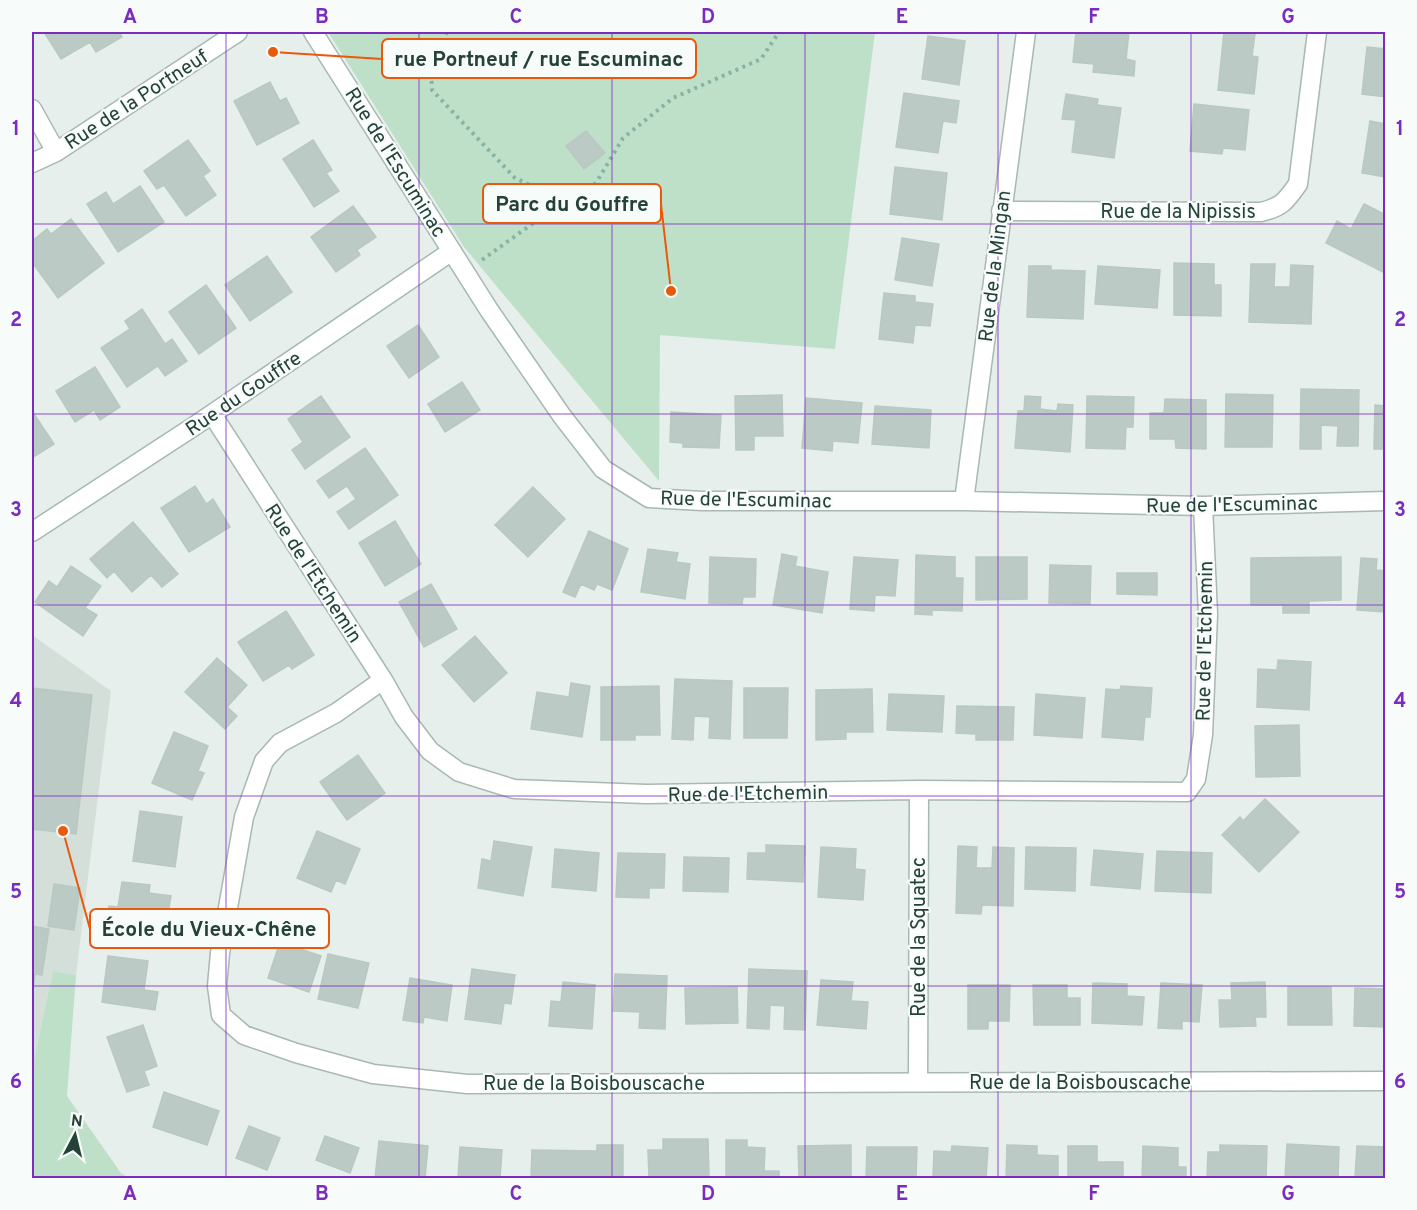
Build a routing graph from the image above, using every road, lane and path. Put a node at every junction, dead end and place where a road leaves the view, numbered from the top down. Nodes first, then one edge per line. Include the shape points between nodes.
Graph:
1 (238, 32) edge
2 (314, 32) edge
3 (447, 32) edge
4 (779, 32) edge
5 (1026, 32) edge
6 (1317, 32) edge
7 (32, 109) edge
8 (56, 152) junction
9 (32, 163) edge
10 (566, 202) junction
11 (1001, 211) junction
12 (452, 250) junction
13 (466, 272) junction
14 (212, 414) junction
15 (964, 501) junction
16 (1386, 501) edge
17 (1203, 506) junction
18 (32, 532) edge
19 (383, 680) junction
20 (919, 790) junction
21 (1386, 1081) edge
22 (918, 1083) junction

1 - 8 street, Rue de la Portneuf
2 - 12 street, Rue de l'Escuminac
3 - 10 path via 431,66 432,90 515,178
4 - 10 path via 761,59 673,98 623,138 596,183
5 - 11 street, Rue de la Mingan
6 - 11 street, Rue de la Nipissis via 1298,184 1285,202 1273,209
7 - 8 street
8 - 9 street, Rue de la Portneuf
10 - 13 path
11 - 15 street, Rue de la Mingan
12 - 13 street, Rue de l'Escuminac
12 - 14 street, Rue du Gouffre
13 - 15 street, Rue de l'Escuminac via 603,470 649,498
14 - 18 street, Rue du Gouffre
14 - 19 street, Rue de l'Etchemin
15 - 17 street, Rue de l'Escuminac
16 - 17 street, Rue de l'Escuminac
17 - 20 street, Rue de l'Etchemin via 1208,614 1203,735 1196,779 1187,792
19 - 20 street, Rue de l'Etchemin via 430,751 459,772 514,789 646,794
19 - 22 street, Rue de la Boisbouscache via 336,713 280,743 264,761 255,783 244,817 217,986 221,1015 244,1035 373,1074 467,1084
20 - 22 street, Rue de la Squatec
21 - 22 street, Rue de la Boisbouscache

